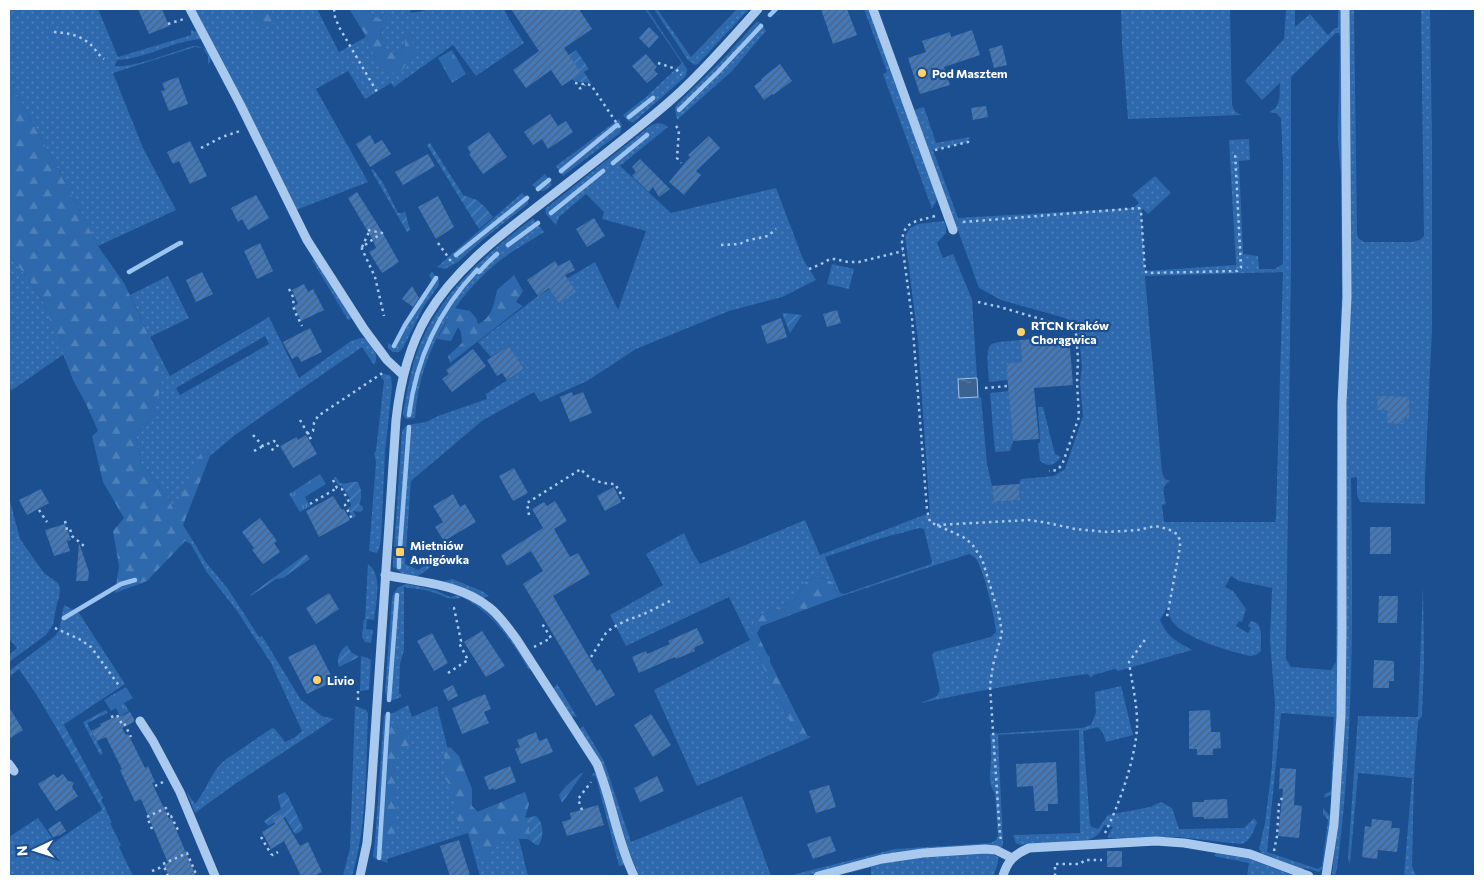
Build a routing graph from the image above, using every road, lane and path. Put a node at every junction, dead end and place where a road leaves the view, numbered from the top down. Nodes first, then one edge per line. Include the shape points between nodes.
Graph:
1 (190, 9) edge
2 (334, 9) edge
3 (758, 9) edge
4 (873, 9) edge
5 (1345, 9) edge
6 (187, 19) dead end
7 (168, 24) dead end
8 (54, 32) dead end
9 (104, 59) dead end
10 (658, 63) dead end
11 (676, 69) dead end
12 (575, 83) dead end
13 (586, 84) junction
14 (579, 89) dead end
15 (377, 92) dead end
16 (616, 121) dead end
17 (251, 126) junction
18 (676, 126) dead end
19 (969, 137) dead end
20 (201, 148) dead end
21 (924, 149) junction
22 (1234, 152) dead end
23 (681, 163) dead end
24 (946, 213) junction
25 (951, 227) joint
26 (776, 229) dead end
27 (369, 232) junction
28 (374, 239) junction
29 (438, 243) dead end
30 (721, 245) dead end
31 (362, 247) junction
32 (903, 251) junction
33 (448, 257) dead end
34 (809, 269) dead end
35 (289, 289) dead end
36 (978, 302) dead end
37 (384, 316) dead end
38 (302, 326) dead end
39 (380, 374) dead end
40 (403, 375) junction
41 (1008, 386) dead end
42 (985, 388) dead end
43 (300, 420) dead end
44 (307, 434) junction
45 (253, 435) dead end
46 (312, 441) dead end
47 (263, 446) junction
48 (254, 451) dead end
49 (270, 451) dead end
50 (1049, 471) dead end
51 (333, 480) dead end
52 (337, 488) junction
53 (624, 499) dead end
54 (310, 504) dead end
55 (39, 510) dead end
56 (529, 515) dead end
57 (65, 521) dead end
58 (353, 521) dead end
59 (47, 522) dead end
60 (935, 525) junction
61 (84, 546) dead end
62 (385, 575) junction
63 (672, 600) dead end
64 (449, 608) dead end
65 (1167, 617) dead end
66 (541, 622) dead end
67 (55, 628) dead end
68 (1147, 637) dead end
69 (533, 648) dead end
70 (591, 657) dead end
71 (448, 672) dead end
72 (120, 687) dead end
73 (358, 691) dead end
74 (358, 700) dead end
75 (112, 717) dead end
76 (140, 721) dead end
77 (131, 737) dead end
78 (592, 779) dead end
79 (1282, 798) dead end
80 (582, 810) dead end
81 (152, 829) dead end
82 (179, 832) dead end
83 (261, 837) dead end
84 (1102, 844) junction
85 (278, 852) dead end
86 (1274, 853) dead end
87 (1012, 858) junction
88 (1102, 860) dead end
89 (164, 866) junction
90 (152, 871) dead end
91 (168, 876) edge
92 (197, 876) edge
93 (215, 876) edge
94 (360, 876) edge
95 (634, 876) edge
96 (818, 876) edge
97 (1003, 876) edge
98 (1055, 876) edge
99 (1309, 876) edge
100 (1326, 876) edge

1 - 17 street
2 - 15 path via 339,27
3 - 40 street via 679,93 495,239 459,273 426,317
4 - 21 street
5 - 100 street via 1347,296 1342,402 1341,688 1334,824
6 - 7 path
8 - 9 path via 90,43
10 - 11 path
12 - 13 path
13 - 14 path
13 - 16 path via 591,85
17 - 20 path
17 - 40 street via 318,259 364,329 387,360
18 - 23 path via 679,130 677,158
19 - 21 path via 968,142
21 - 24 street
22 - 25 path via 1241,268 1237,270 1147,273 1139,208
24 - 25 street
24 - 32 path via 908,225 902,235
26 - 30 path via 768,236 740,244
27 - 28 path
27 - 28 path via 382,233
27 - 31 path
28 - 31 path
29 - 33 path
31 - 37 path via 375,277
32 - 34 path via 859,262 830,259
32 - 60 path via 912,318 927,510 930,522
35 - 38 path via 294,299 293,308
36 - 50 path via 1072,328 1076,333 1079,417 1062,465
39 - 44 path via 318,416 312,431
40 - 62 street via 396,420
41 - 42 path
43 - 44 path
44 - 46 path
45 - 47 path
47 - 48 path
47 - 49 path via 274,441 278,444
51 - 52 path
52 - 54 path
52 - 58 path via 342,489 349,502 345,505
53 - 56 path via 615,484 596,481 581,469 527,503
55 - 59 path
57 - 61 path via 72,536
60 - 65 path via 1029,520 1107,532 1156,526 1168,529 1177,534 1180,547
60 - 87 path via 972,544 982,559 1000,615 1002,633 990,686 1000,836
62 - 94 street via 370,808
62 - 95 street via 464,592 503,621 597,764
63 - 70 path via 612,628
64 - 71 path via 454,608 459,643 468,660
66 - 69 path via 551,638
67 - 72 path via 92,647
68 - 84 path via 1129,662 1136,706 1135,745 1122,793
73 - 74 path
75 - 77 path via 117,715
76 - 93 street via 180,792
78 - 80 path via 578,800
79 - 86 path
81 - 82 path via 147,817 166,808
83 - 85 path via 271,854
84 - 87 street via 1038,846 1020,851
84 - 99 street via 1156,841 1209,846 1250,854
87 - 96 street via 996,850 985,849 923,853
87 - 97 street
88 - 98 path via 1054,864
89 - 90 path
89 - 91 path
89 - 92 path via 187,853

